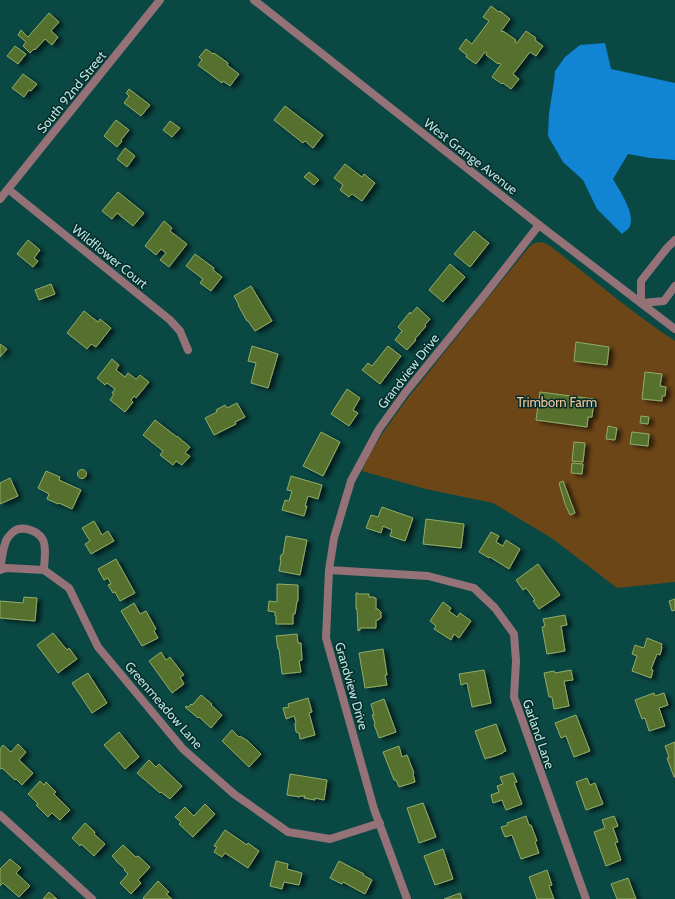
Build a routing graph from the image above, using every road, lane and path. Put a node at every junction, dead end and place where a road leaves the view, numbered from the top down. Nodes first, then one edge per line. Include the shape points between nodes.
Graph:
1 (160, 0) edge
2 (254, 0) edge
3 (8, 189) junction
4 (0, 199) edge
5 (539, 225) junction
6 (675, 240) edge
7 (675, 286) edge
8 (641, 303) junction
9 (675, 329) edge
10 (188, 350) dead end
11 (0, 570) edge
12 (44, 570) junction
13 (329, 570) junction
14 (0, 815) edge
15 (380, 823) junction
16 (92, 899) edge
17 (407, 899) edge
18 (586, 899) edge

1 - 3 street, South 92nd Street
2 - 5 street, West Grange Avenue
3 - 4 street, South 92nd Street
3 - 10 street, Wildflower Court via 170,320 180,331
5 - 8 street, West Grange Avenue
5 - 13 street, Grandview Drive via 379,429 351,481 334,538
6 - 8 street via 641,282
7 - 8 street via 664,301
8 - 9 street, West Grange Avenue
11 - 12 street
11 - 12 street via 7,539 13,532 29,529 42,539 45,551
12 - 15 street, Greenmeadow Lane via 69,588 98,647 183,749 234,794 288,832 330,839
13 - 15 street, Grandview Drive via 326,638
13 - 18 street, Garland Lane via 428,576 474,588 495,608 514,634 514,697
14 - 16 street
15 - 17 street, Grandview Drive

